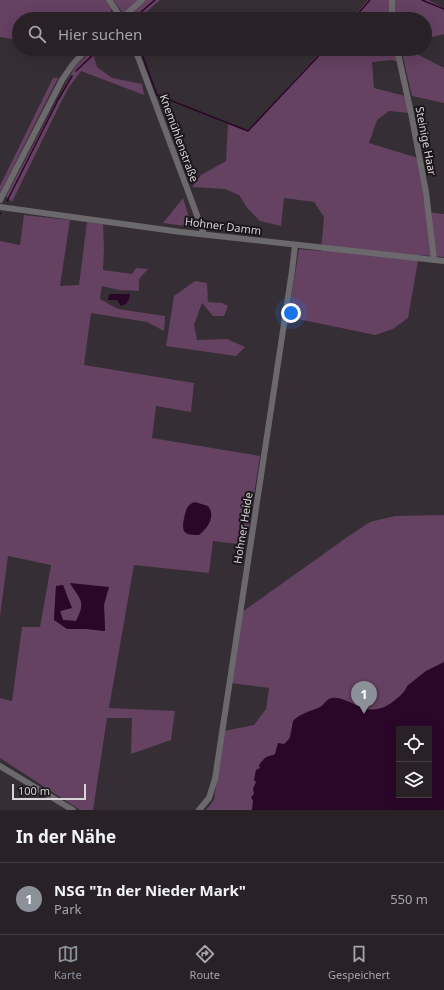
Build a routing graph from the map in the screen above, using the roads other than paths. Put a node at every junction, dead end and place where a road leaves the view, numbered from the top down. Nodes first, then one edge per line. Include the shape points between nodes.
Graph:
1 (109, 0) edge
2 (142, 0) edge
3 (392, 0) edge
4 (117, 12) edge
5 (129, 12) edge
6 (392, 12) edge
7 (80, 56) edge
8 (138, 56) edge
9 (399, 56) edge
10 (0, 200) edge
11 (0, 207) edge
12 (204, 234) junction
13 (295, 245) junction
14 (434, 260) junction
15 (444, 262) edge
16 (0, 766) edge
17 (73, 810) edge
18 (199, 810) edge

1 - 4 street
2 - 5 street
3 - 6 street
7 - 10 street via 62,80
8 - 12 street, Knemühlenstraße
9 - 14 street, Steinige Haar via 426,192
11 - 12 street, Hohner Damm
12 - 13 street, Hohner Damm
13 - 14 street, Hohner Damm
13 - 18 street, Hohner Heide via 215,779 209,798
14 - 15 street, Hohner Damm
16 - 17 street

